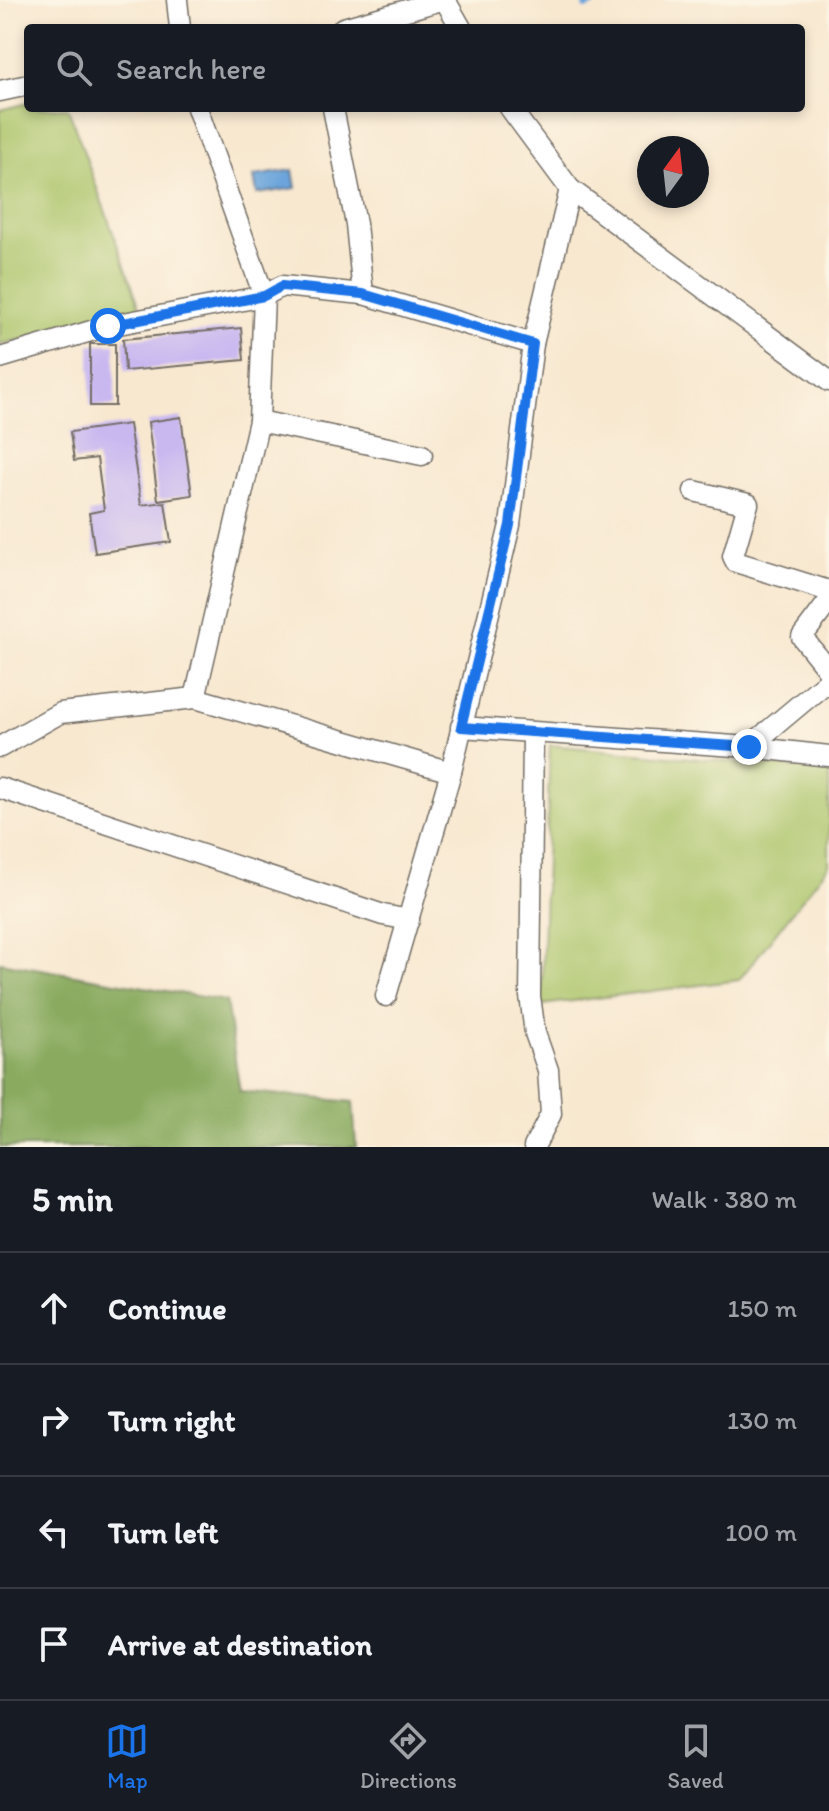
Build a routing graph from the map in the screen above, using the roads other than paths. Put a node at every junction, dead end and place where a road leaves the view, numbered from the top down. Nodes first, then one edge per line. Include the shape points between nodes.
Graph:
1 (177, 0) edge
2 (443, 0) edge
3 (180, 24) edge
4 (357, 24) edge
5 (458, 24) edge
6 (24, 86) edge
7 (0, 91) edge
8 (198, 112) edge
9 (334, 112) edge
10 (513, 112) edge
11 (570, 189) junction
12 (363, 294) junction
13 (264, 296) junction
14 (533, 344) junction
15 (0, 358) edge
16 (829, 381) edge
17 (259, 421) junction
18 (422, 455) dead end
19 (694, 491) dead end
20 (829, 591) edge
21 (829, 601) edge
22 (829, 671) edge
23 (829, 680) edge
24 (195, 698) junction
25 (461, 727) junction
26 (533, 734) junction
27 (0, 747) edge
28 (749, 747) junction
29 (829, 756) edge
30 (451, 772) junction
31 (0, 788) edge
32 (409, 920) junction
33 (386, 996) dead end
34 (534, 1147) edge

1 - 3 street
2 - 4 street
2 - 5 street
6 - 7 street
8 - 13 street
9 - 12 street via 356,224
10 - 11 street
11 - 14 street
11 - 16 street
12 - 13 street via 282,286
12 - 14 street
13 - 15 street via 108,326
13 - 17 street
14 - 25 street via 510,525
17 - 18 street
17 - 24 street
19 - 20 street via 748,504 733,556 736,562
21 - 22 street via 802,637
23 - 28 street
24 - 27 street via 60,713
24 - 30 street
25 - 26 street
25 - 30 street
26 - 28 street
26 - 34 street via 530,996 548,1070 551,1114
28 - 29 street
30 - 32 street
31 - 32 street
32 - 33 street

